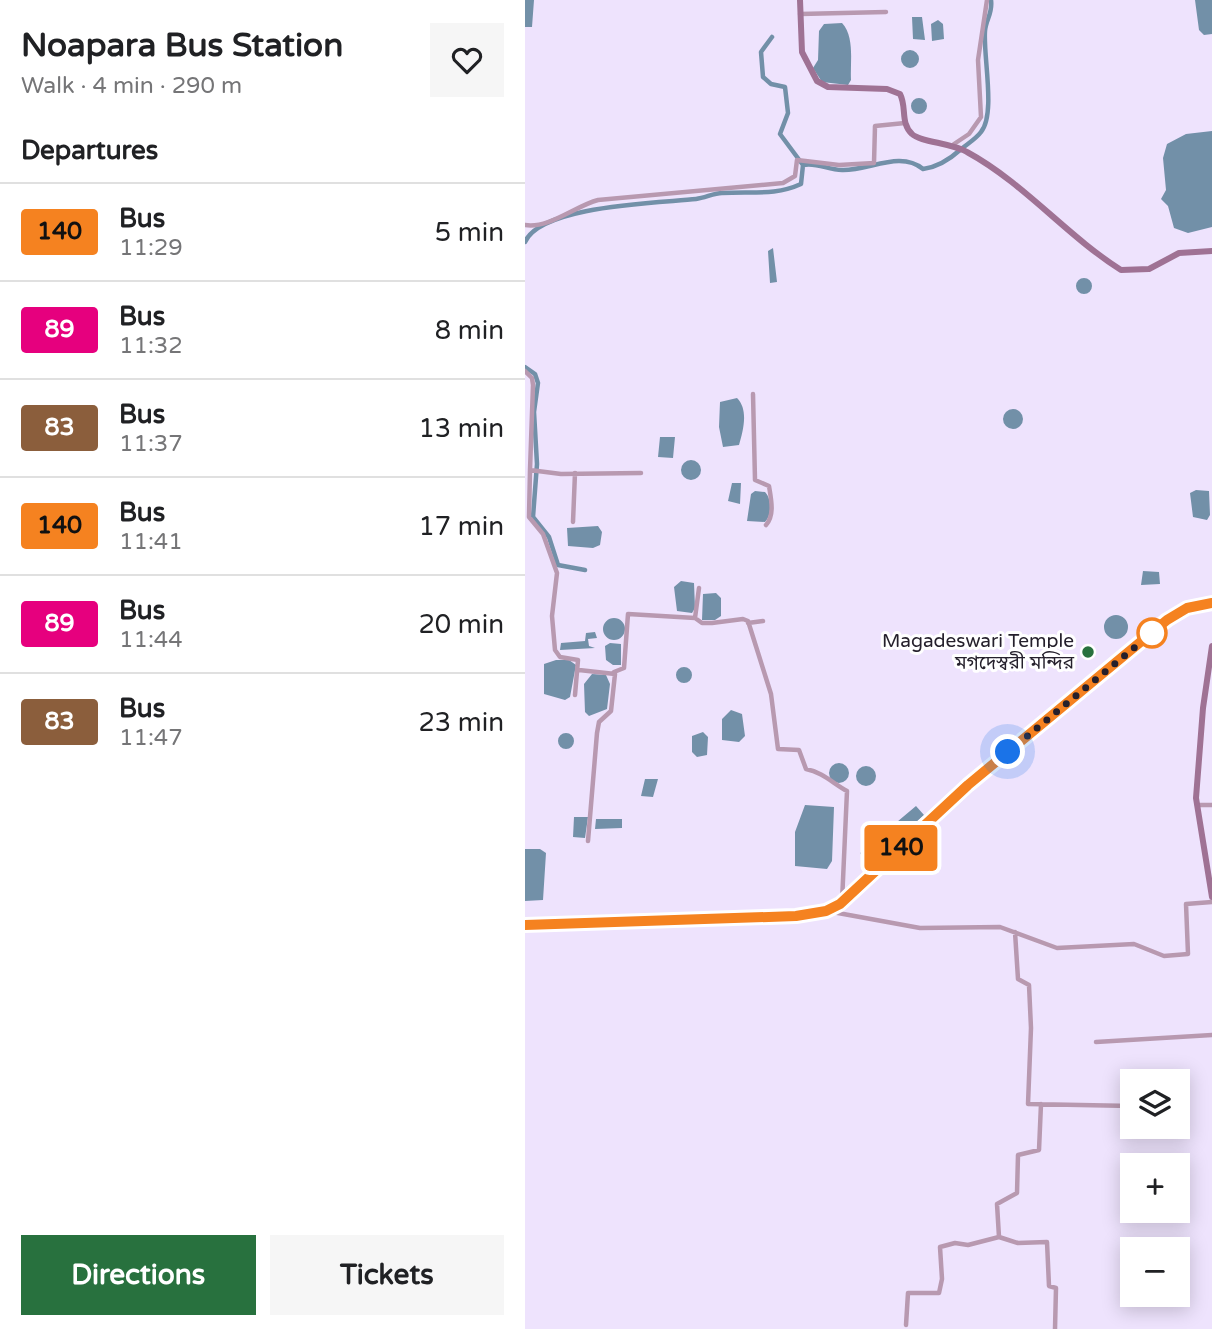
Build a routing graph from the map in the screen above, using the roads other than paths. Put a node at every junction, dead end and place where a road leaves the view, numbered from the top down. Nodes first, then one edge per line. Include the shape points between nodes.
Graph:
1 (800, 0) edge
2 (987, 0) edge
3 (886, 12) dead end
4 (800, 14) junction
5 (905, 122) junction
6 (955, 145) junction
7 (525, 226) edge
8 (1212, 251) edge
9 (525, 371) edge
10 (753, 394) dead end
11 (530, 470) junction
12 (641, 473) dead end
13 (575, 474) junction
14 (573, 522) dead end
15 (766, 525) dead end
16 (699, 588) dead end
17 (1212, 603) edge
18 (695, 618) junction
19 (763, 621) dead end
20 (748, 623) junction
21 (1212, 646) edge
22 (579, 670) junction
23 (614, 672) junction
24 (575, 695) dead end
25 (1197, 805) junction
26 (1212, 805) edge
27 (588, 841) dead end
28 (1212, 900) edge
29 (842, 902) junction
30 (826, 911) junction
31 (525, 925) edge
32 (1015, 932) junction
33 (1212, 1035) edge
34 (1096, 1042) dead end
35 (1041, 1104) junction
36 (1120, 1105) edge
37 (999, 1237) junction
38 (906, 1325) dead end
39 (1055, 1329) edge

1 - 4 main road
2 - 6 street via 978,60 982,117
3 - 4 street
4 - 5 main road via 802,52 817,81 828,87 887,89 900,94
5 - 6 main road via 914,136
5 - 7 street via 875,126 874,163 797,160 795,176 783,183 598,200
6 - 8 main road via 1041,204 1121,271 1149,269 1179,253
9 - 11 street via 533,385
10 - 15 street via 755,480 769,486 772,501
11 - 13 street
11 - 22 street via 530,517 543,534 557,573 552,617 555,650 560,657 576,659
12 - 13 street
13 - 14 street
16 - 18 street
17 - 29 main road via 1187,608 1167,620 968,785
18 - 20 street via 712,623 743,619
18 - 23 street via 628,614 624,668
19 - 20 street
20 - 29 street via 771,694 778,748 799,750 806,769 847,791
21 - 25 main road
22 - 23 street
22 - 24 street
23 - 27 street via 611,711 599,722 597,733
25 - 26 street
25 - 28 main road
28 - 32 street via 1186,904 1188,954 1164,956 1134,944 1057,948
29 - 30 main road
30 - 31 main road via 796,916
30 - 32 street via 920,928 1000,927
32 - 35 street via 1018,979 1029,985 1028,1104
33 - 34 street
35 - 36 street
35 - 37 street via 1039,1150 1018,1155 1017,1193 997,1204
37 - 38 street via 940,1247 939,1293 908,1293
37 - 39 street via 1018,1243 1047,1242 1049,1286 1056,1287

